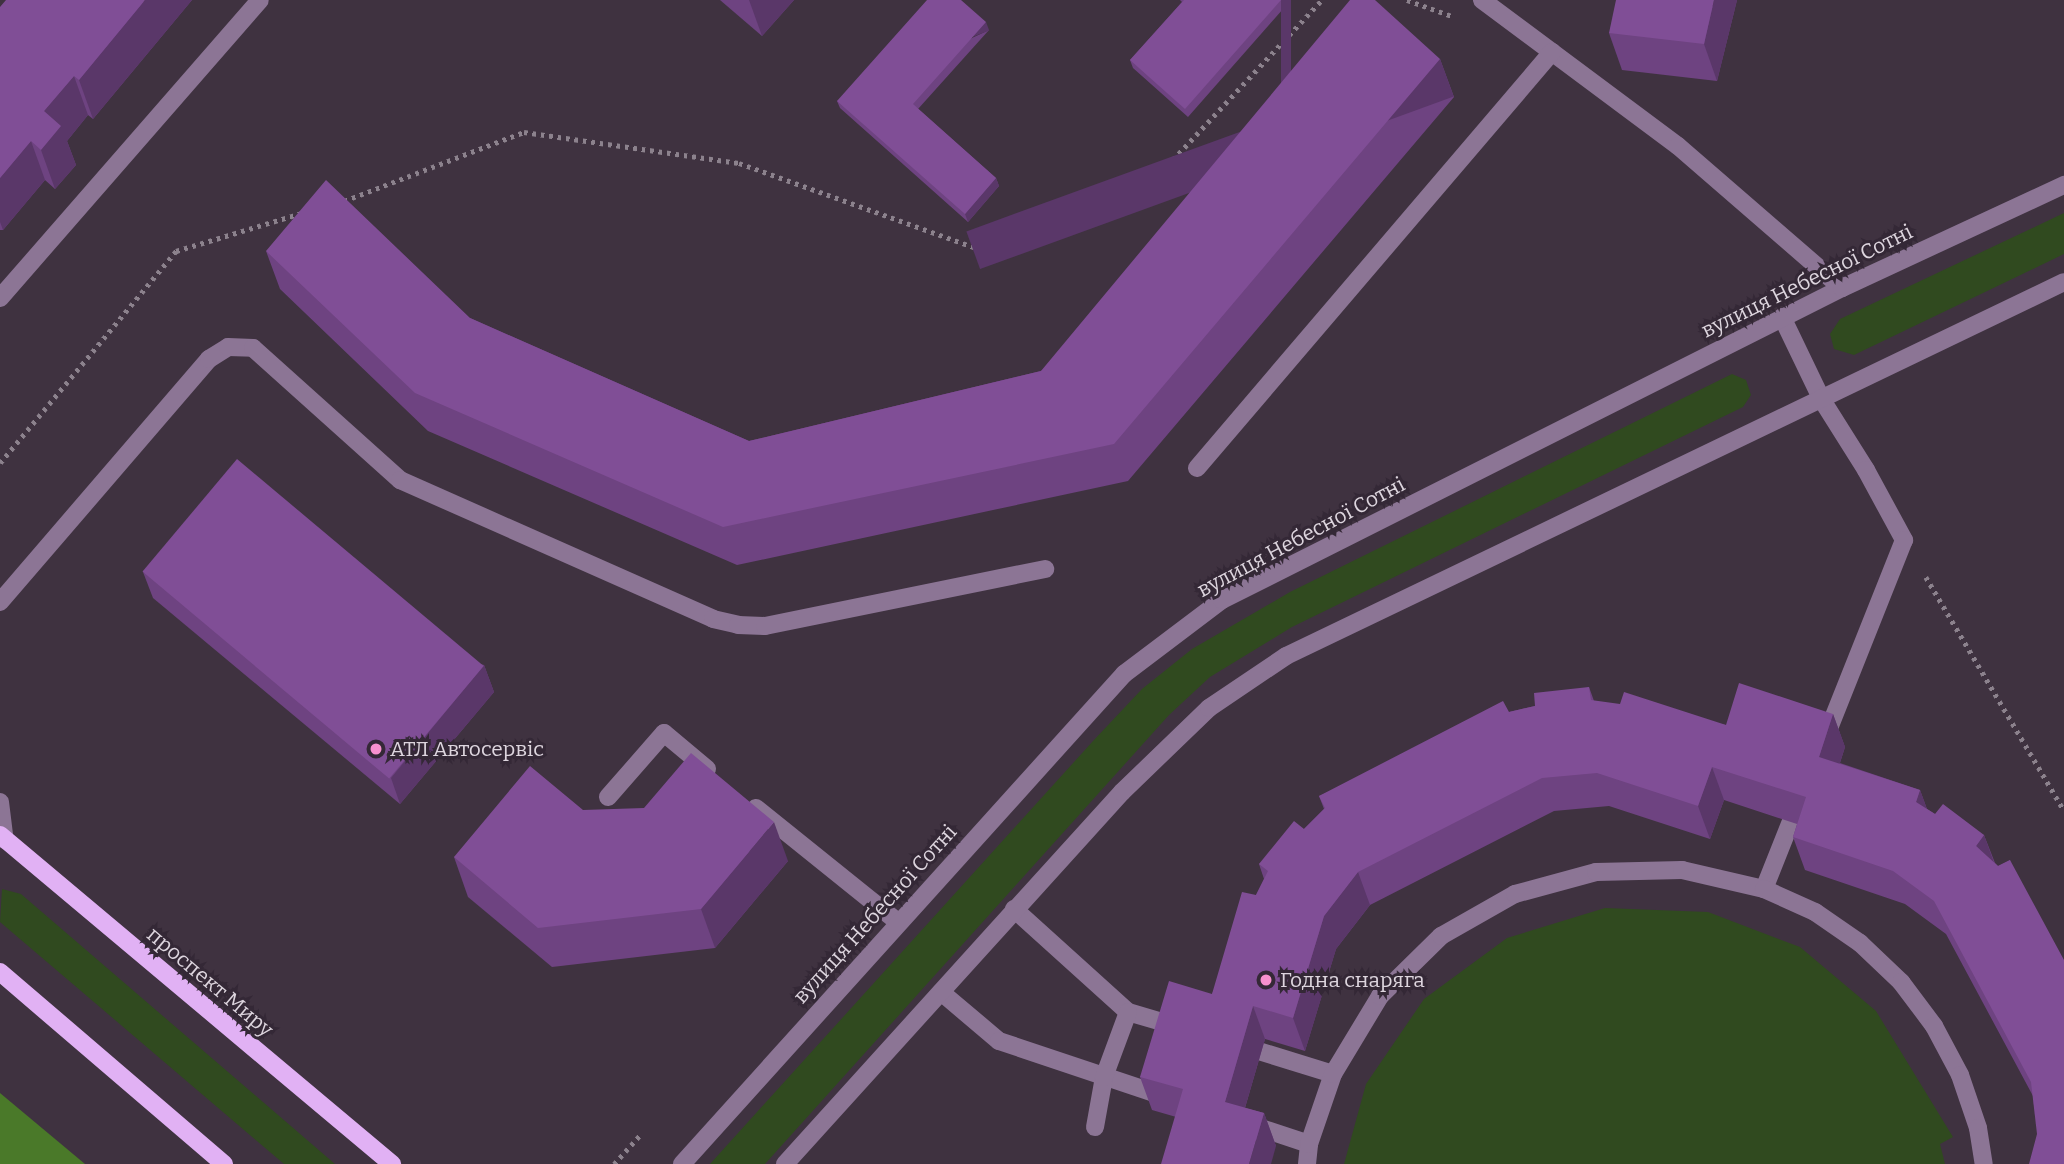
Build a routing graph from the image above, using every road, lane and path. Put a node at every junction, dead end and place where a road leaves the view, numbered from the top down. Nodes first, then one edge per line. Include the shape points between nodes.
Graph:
1 (260, 0) edge
2 (1322, 0) edge
3 (1482, 0) edge
4 (1552, 52) junction
5 (2064, 185) edge
6 (341, 202) edge
7 (316, 209) edge
8 (2064, 282) edge
9 (1842, 288) junction
10 (0, 298) edge
11 (1782, 317) junction
12 (1822, 400) junction
13 (0, 463) edge
14 (1197, 468) dead end
15 (1904, 540) junction
16 (1045, 569) dead end
17 (0, 602) edge
18 (1821, 747) edge
19 (726, 784) edge
20 (1806, 786) edge
21 (608, 796) dead end
22 (747, 801) edge
23 (0, 802) edge
24 (2064, 810) edge
25 (2, 840) edge
26 (1764, 889) junction
27 (1014, 909) junction
28 (898, 922) junction
29 (0, 972) edge
30 (941, 992) junction
31 (1128, 1012) junction
32 (1192, 1031) edge
33 (1218, 1039) edge
34 (1333, 1074) junction
35 (1104, 1077) junction
36 (1181, 1102) edge
37 (1232, 1119) edge
38 (1095, 1127) dead end
39 (640, 1135) dead end
40 (1309, 1144) junction
41 (224, 1164) edge
42 (392, 1164) edge
43 (614, 1164) edge
44 (681, 1164) edge
45 (785, 1164) edge
46 (1307, 1164) edge
47 (1984, 1164) edge

1 - 10 street
2 - 6 path via 1167,166 1002,257 738,163 524,132
3 - 4 street
4 - 9 street via 1678,146
4 - 14 street
5 - 9 street, вулиця Небесної Сотні
7 - 13 path via 176,251
8 - 12 street
9 - 11 street, вулиця Небесної Сотні
11 - 12 street
11 - 28 street, вулиця Небесної Сотні via 1222,600 1124,674
12 - 15 street
12 - 27 street via 1286,656 1209,708 1122,792
15 - 18 street
15 - 24 path
16 - 17 street via 765,626 713,619 400,480 253,348 228,347 209,359
19 - 21 street via 664,733
20 - 26 street
22 - 28 street
23 - 25 street
25 - 42 main road, проспект Миру
26 - 34 street via 1682,870 1596,872 1515,894 1441,936 1380,996
26 - 47 street via 1815,912 1860,943 1901,982 1934,1026 1960,1075 1978,1128
27 - 30 street
27 - 31 street
28 - 44 street, вулиця Небесної Сотні
29 - 41 main road
30 - 35 street via 999,1041
30 - 45 street
31 - 32 street
31 - 35 street
33 - 34 street
34 - 40 street
35 - 36 street
35 - 38 street
37 - 40 street
39 - 43 path
40 - 46 street

